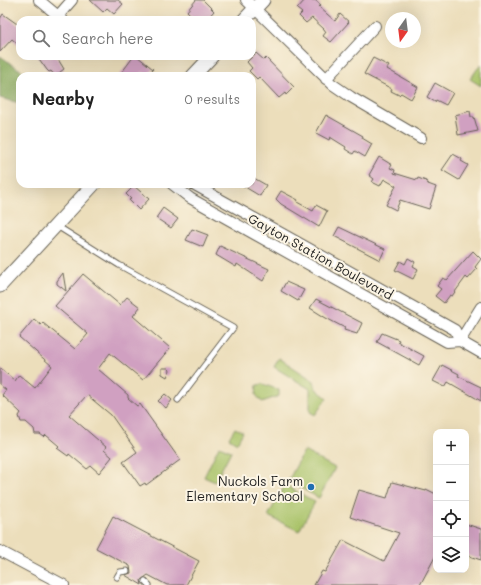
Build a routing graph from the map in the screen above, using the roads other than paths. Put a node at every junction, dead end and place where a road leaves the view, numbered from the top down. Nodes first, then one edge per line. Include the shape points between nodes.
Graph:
1 (39, 0) edge
2 (72, 0) edge
3 (255, 3) edge
4 (58, 16) edge
5 (61, 16) edge
6 (247, 16) edge
7 (375, 26) dead end
8 (208, 60) edge
9 (197, 72) edge
10 (326, 78) junction
11 (421, 138) dead end
12 (90, 188) edge
13 (177, 188) edge
14 (201, 188) edge
15 (56, 225) junction
16 (0, 286) edge
17 (481, 308) edge
18 (460, 342) junction
19 (481, 353) edge
20 (178, 400) dead end
21 (0, 551) edge
22 (127, 571) dead end
23 (117, 577) dead end
24 (145, 581) dead end
25 (64, 585) edge
26 (149, 585) edge

1 - 4 street
2 - 5 street
3 - 6 street
3 - 10 street
7 - 10 street
8 - 9 street
10 - 11 street via 350,98
12 - 15 street
13 - 18 street, Gayton Station Boulevard via 190,198 447,342
14 - 18 street, Gayton Station Boulevard via 455,330
15 - 16 street
15 - 20 lane via 119,265 233,328
17 - 18 street
18 - 19 street, Gayton Station Boulevard
21 - 25 street
22 - 23 lane via 120,572
24 - 26 lane

